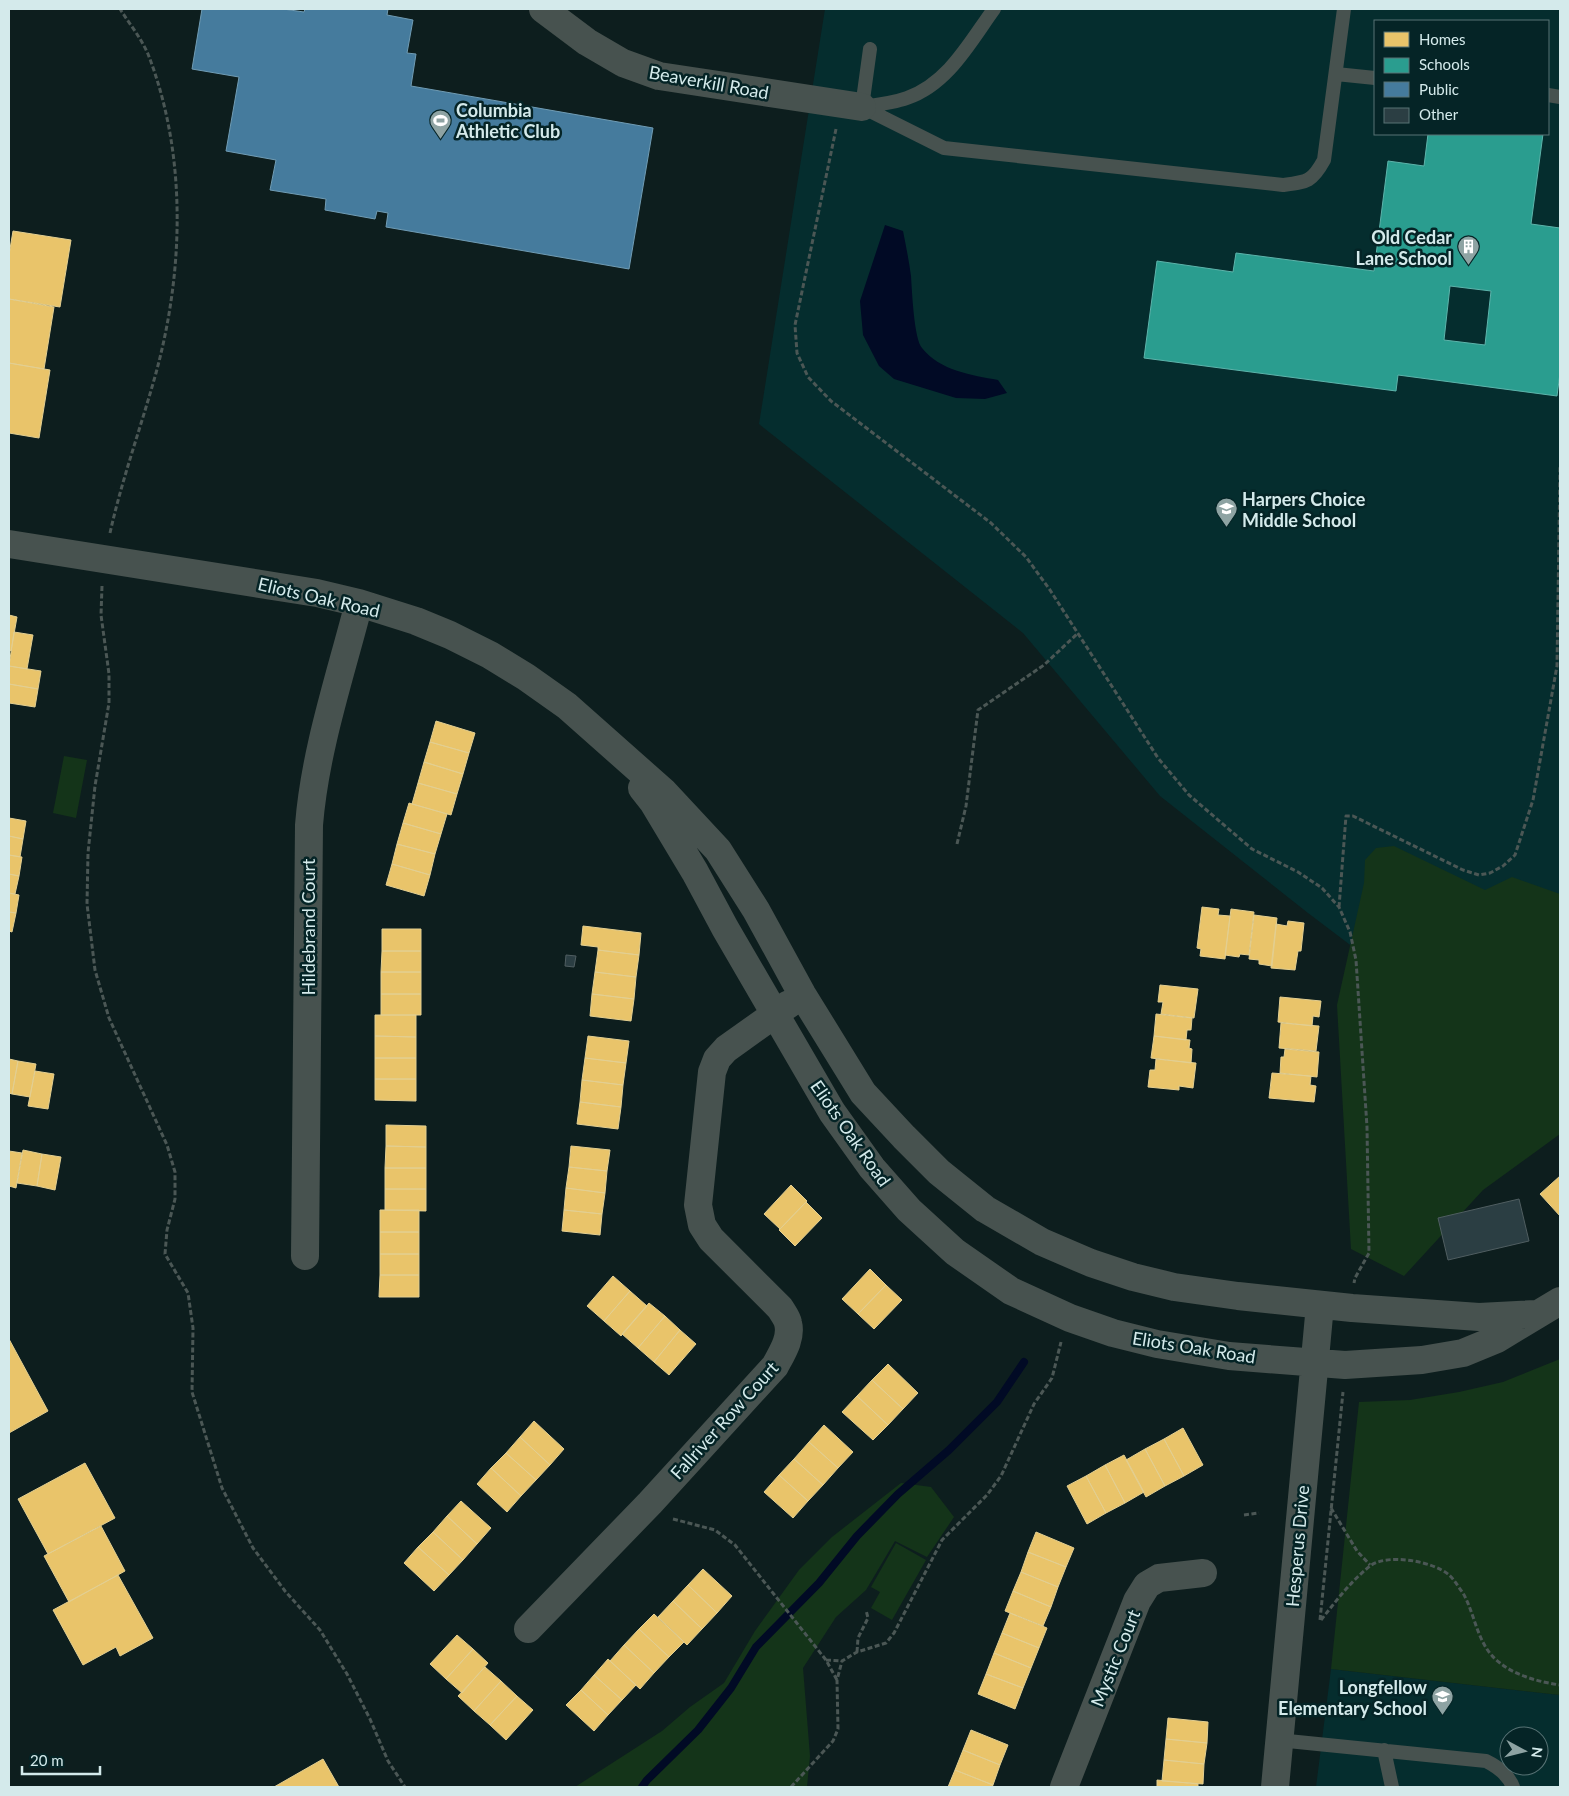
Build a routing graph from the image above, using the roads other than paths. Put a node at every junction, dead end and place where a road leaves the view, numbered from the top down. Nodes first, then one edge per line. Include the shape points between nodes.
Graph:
1 (543, 9) edge
2 (994, 9) edge
3 (1344, 9) edge
4 (870, 49) dead end
5 (1336, 74) junction
6 (1374, 78) edge
7 (851, 106) junction
8 (9, 544) edge
9 (359, 603) junction
10 (597, 732) junction
11 (802, 994) junction
12 (775, 1014) junction
13 (306, 1256) dead end
14 (1560, 1301) edge
15 (1320, 1305) junction
16 (1536, 1314) junction
17 (1314, 1364) junction
18 (1203, 1573) dead end
19 (528, 1629) dead end
20 (1278, 1740) junction
21 (1384, 1750) junction
22 (1064, 1787) edge
23 (1275, 1787) edge
24 (1392, 1787) edge
25 (1513, 1787) edge

1 - 7 street, Beaverkill Road via 622,63 659,76
2 - 7 lane via 950,70 925,91 906,99
3 - 5 lane
4 - 7 lane
5 - 6 lane
5 - 7 lane via 1324,160 1316,175 1304,182 1283,184 944,148
8 - 9 street, Eliots Oak Road via 308,591
9 - 10 street, Eliots Oak Road via 416,622 490,656 567,706
9 - 13 street, Hildebrand Court via 319,754 309,826
10 - 11 street, Eliots Oak Road via 664,792 718,850 756,910
10 - 12 street, Eliots Oak Road via 653,802
11 - 12 street, Fallriver Row Court
11 - 15 street, Eliots Oak Road via 863,1093 939,1172 985,1209 1042,1242 1133,1277 1238,1296
12 - 17 street, Eliots Oak Road via 832,1112 872,1168 955,1252 1011,1291 1070,1318 1157,1344 1228,1356
12 - 19 street, Fallriver Row Court via 717,1059 712,1072 698,1205 702,1225 710,1240 780,1308 788,1323 784,1350 774,1366 650,1503
14 - 16 street, Eliots Oak Road
15 - 16 street, Eliots Oak Road via 1479,1317
15 - 17 street, Hesperus Drive
16 - 17 street, Eliots Oak Road via 1497,1339 1463,1353 1414,1361 1345,1366
17 - 20 street, Hesperus Drive
18 - 22 street, Mystic Court via 1159,1578 1147,1585
20 - 21 lane
20 - 23 street, Hesperus Drive
21 - 24 lane
21 - 25 lane via 1486,1761 1506,1774

